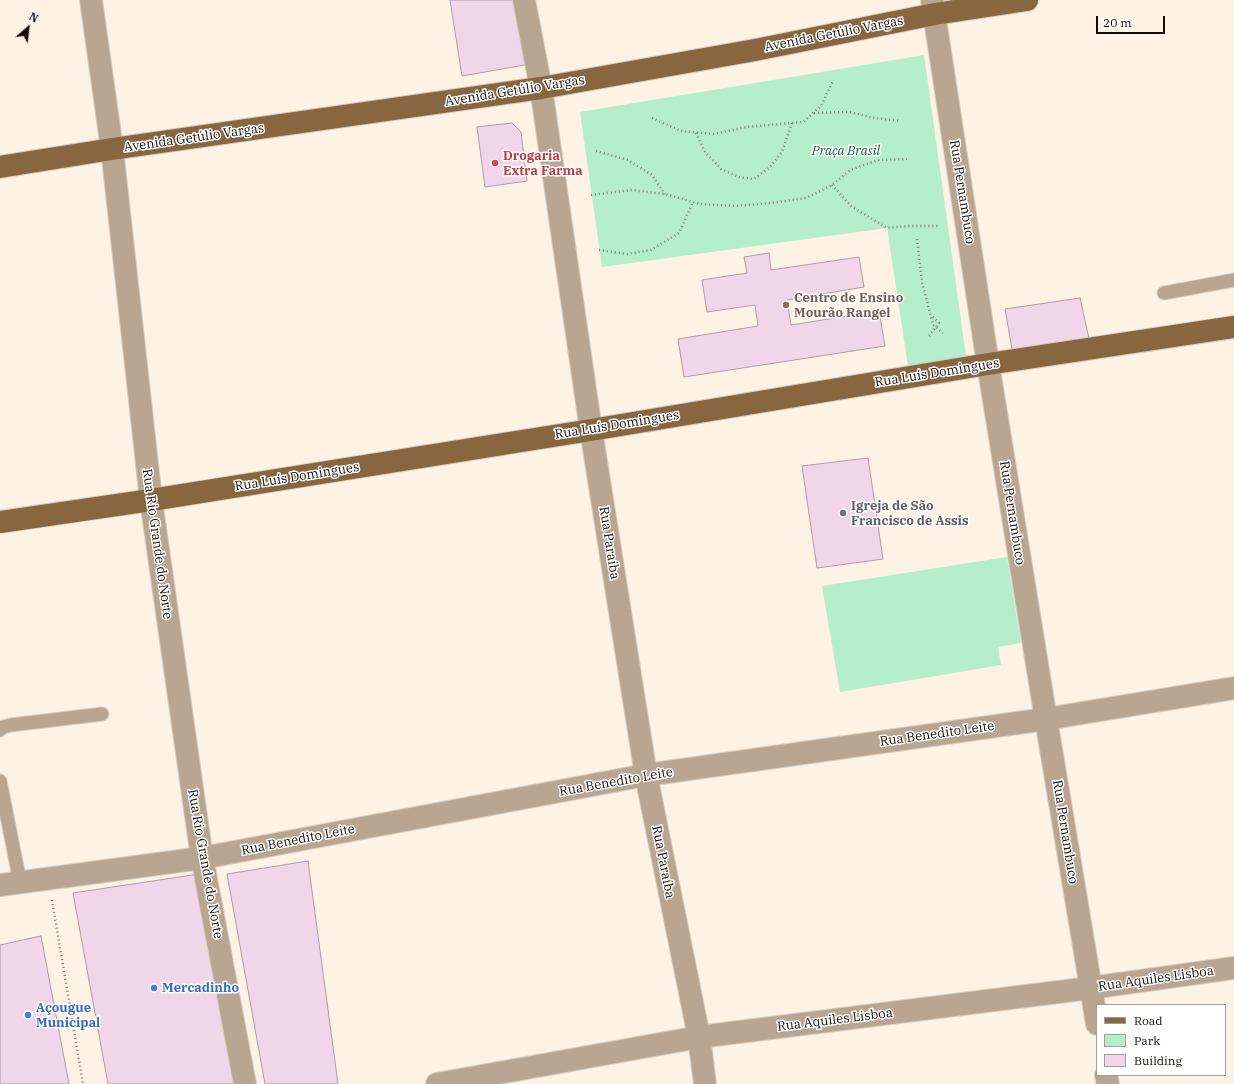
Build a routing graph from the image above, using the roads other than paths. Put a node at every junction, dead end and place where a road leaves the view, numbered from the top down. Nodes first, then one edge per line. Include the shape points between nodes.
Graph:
1 (91, 0) edge
2 (524, 0) edge
3 (1027, 0) edge
4 (934, 7) edge
5 (540, 88) junction
6 (112, 149) junction
7 (0, 167) edge
8 (1234, 280) edge
9 (1164, 293) dead end
10 (1234, 327) edge
11 (988, 364) junction
12 (591, 430) junction
13 (151, 500) junction
14 (0, 522) edge
15 (1234, 688) edge
16 (102, 714) dead end
17 (1046, 719) junction
18 (0, 730) edge
19 (646, 775) junction
20 (0, 781) edge
21 (202, 858) junction
22 (10, 884) edge
23 (1234, 968) edge
24 (1090, 988) junction
25 (1096, 1019) edge
26 (698, 1037) junction
27 (245, 1084) edge
28 (437, 1084) edge
29 (705, 1084) edge

1 - 6 street, Rua Rio Grande do Norte
2 - 5 street, Rua Paraíba
3 - 4 main road, Avenida Getúlio Vargas
4 - 5 main road, Avenida Getúlio Vargas via 755,50
4 - 11 street, Rua Pernambuco
5 - 6 main road, Avenida Getúlio Vargas
5 - 12 street, Rua Paraíba
6 - 7 main road, Avenida Getúlio Vargas
6 - 13 street, Rua Rio Grande do Norte
8 - 9 lane
10 - 11 main road, Rua Luís Domingues
11 - 12 main road, Rua Luís Domingues
11 - 17 street, Rua Pernambuco
12 - 13 main road, Rua Luís Domingues
12 - 19 street, Rua Paraíba
13 - 14 main road, Rua Luís Domingues
13 - 21 street, Rua Rio Grande do Norte
15 - 17 street, Rua Benedito Leite
16 - 18 lane via 12,724
17 - 19 street, Rua Benedito Leite
17 - 24 street, Rua Pernambuco
19 - 21 street, Rua Benedito Leite
19 - 26 street, Rua Paraíba
20 - 22 lane
21 - 22 street, Rua Benedito Leite
21 - 27 street, Rua Rio Grande do Norte
23 - 24 street, Rua Aquiles Lisboa
24 - 25 street, Rua Pernambuco
24 - 26 street, Rua Aquiles Lisboa
26 - 28 street, Rua Aquiles Lisboa
26 - 29 street, Rua Paraíba

